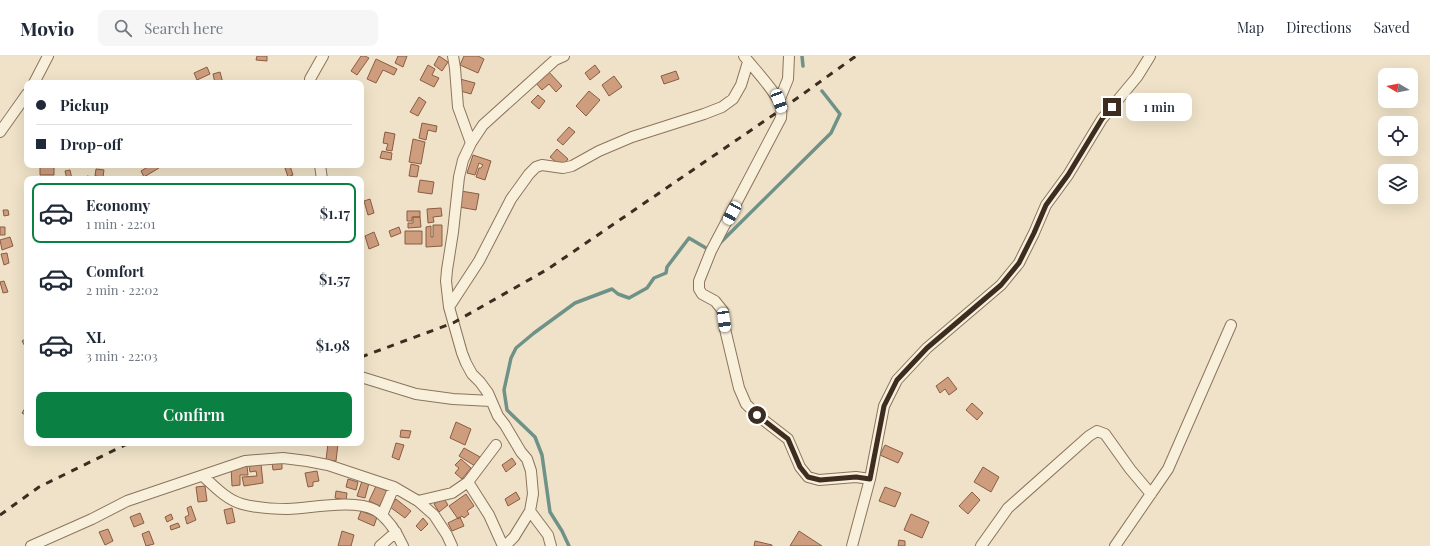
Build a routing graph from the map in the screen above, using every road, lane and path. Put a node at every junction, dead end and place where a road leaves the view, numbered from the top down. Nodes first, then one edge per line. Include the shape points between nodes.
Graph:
1 (48, 56) edge
2 (323, 56) edge
3 (453, 56) edge
4 (789, 56) edge
5 (1150, 56) edge
6 (558, 57) edge
7 (746, 59) edge
8 (36, 80) edge
9 (310, 80) edge
10 (24, 98) edge
11 (779, 101) junction
12 (0, 132) edge
13 (471, 143) junction
14 (449, 307) junction
15 (1231, 325) dead end
16 (364, 378) edge
17 (491, 401) junction
18 (496, 445) dead end
19 (203, 476) junction
20 (870, 479) junction
21 (468, 482) junction
22 (394, 487) junction
23 (1151, 494) junction
24 (418, 501) junction
25 (530, 512) junction
26 (382, 515) junction
27 (396, 532) junction
28 (32, 546) edge
29 (380, 546) edge
30 (403, 546) edge
31 (452, 546) edge
32 (504, 546) edge
33 (551, 546) edge
34 (852, 546) edge
35 (981, 546) edge
36 (1115, 546) edge

1 - 8 street
2 - 9 street
3 - 13 street via 458,107
4 - 11 street via 788,79
5 - 20 street via 1137,77 1102,119 1068,175 1046,205 1019,263 1001,285 927,348 897,380 884,406
6 - 13 street via 483,125
7 - 11 street
7 - 14 street via 741,85 733,99 722,107 632,137 572,166 536,167 511,199 479,261
10 - 12 street
11 - 20 street via 782,109 780,118 712,251 699,281 699,289 723,311 739,388 746,404 788,439 800,467 808,477 820,480 856,477
13 - 14 street via 459,177 446,281
14 - 17 street via 466,363
15 - 23 street via 1168,469
16 - 17 street via 416,394 453,400
17 - 25 street via 527,459 533,494
18 - 21 street
19 - 22 street via 245,461 283,458 328,465
19 - 26 street via 226,497 241,504 287,509 362,506
19 - 28 street via 127,501
20 - 34 street
21 - 24 street via 452,493
21 - 32 street via 489,515
22 - 24 street
22 - 26 street
23 - 35 street via 1105,434 1097,431 1088,436 1008,508
23 - 36 street
24 - 31 street via 434,515
25 - 32 street via 514,537
25 - 33 street via 548,535
26 - 27 street
27 - 29 street
27 - 30 street

